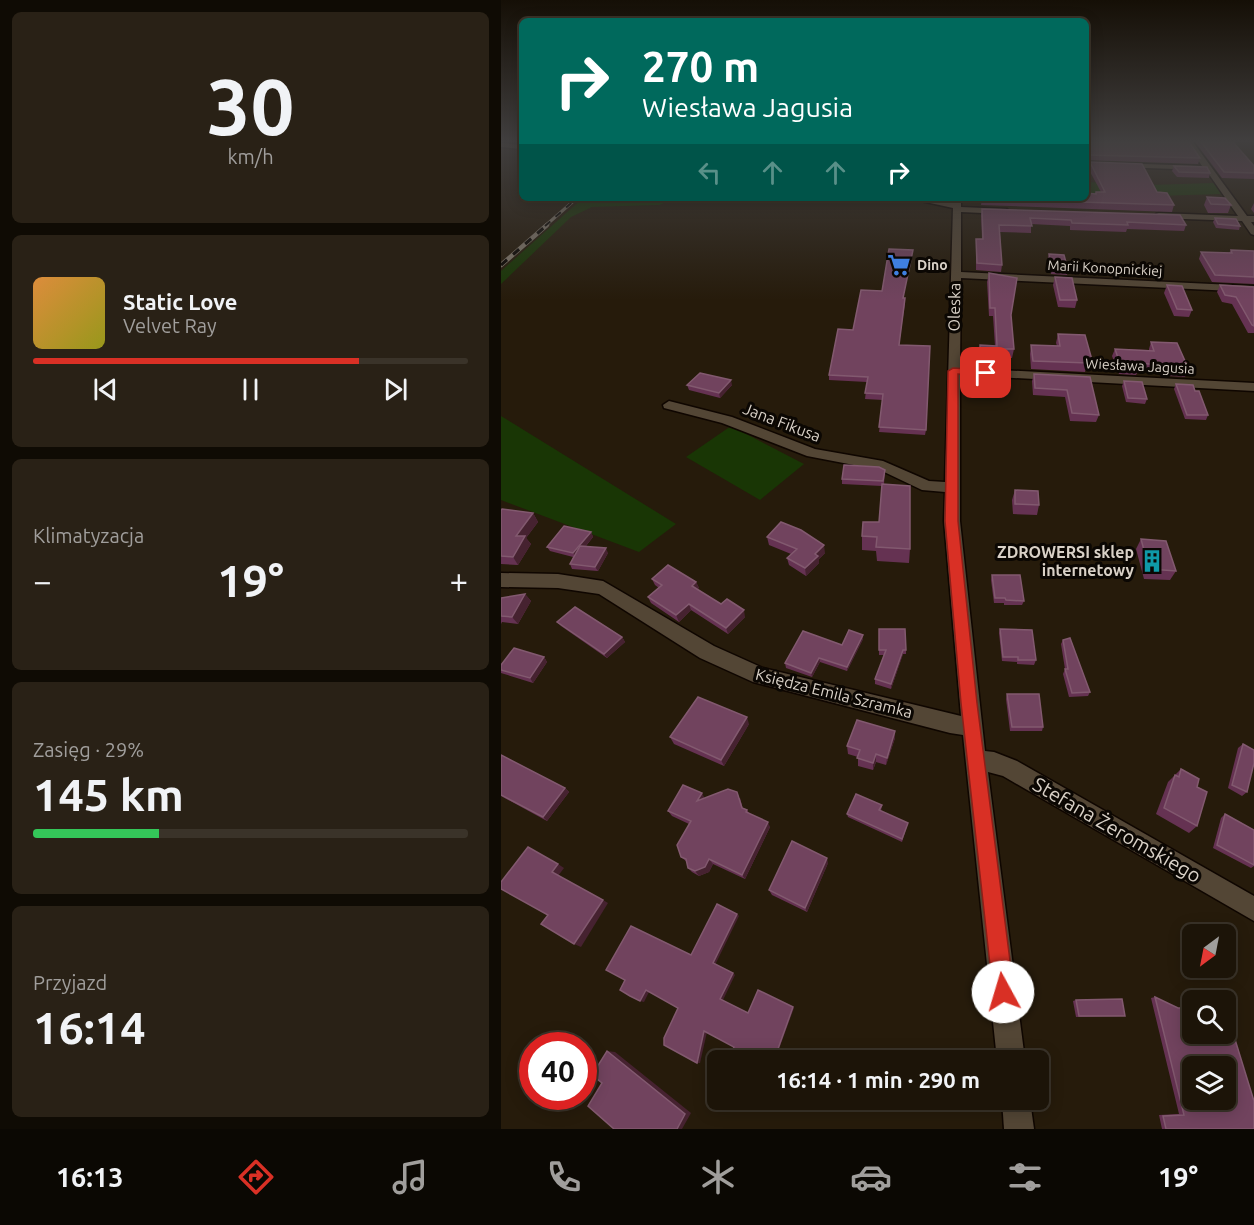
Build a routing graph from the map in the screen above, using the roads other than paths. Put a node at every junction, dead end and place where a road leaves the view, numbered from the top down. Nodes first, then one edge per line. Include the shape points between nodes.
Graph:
1 (1229, 195) edge
2 (934, 201) edge
3 (957, 204) edge
4 (1011, 211) edge
5 (1151, 216) edge
6 (1249, 219) edge
7 (1254, 232) edge
8 (955, 275) junction
9 (1254, 289) edge
10 (953, 371) junction
11 (1254, 387) edge
12 (669, 405) dead end
13 (952, 488) junction
14 (501, 580) edge
15 (972, 726) junction
16 (977, 761) junction
17 (1254, 909) edge
18 (1010, 1050) edge
19 (1017, 1110) edge
20 (1019, 1129) edge

1 - 6 street
2 - 3 street
3 - 4 street
3 - 8 street, Oleska
5 - 6 street
6 - 7 street
8 - 9 street, Marii Konopnickiej
8 - 10 street, Oleska
10 - 11 street, Wiesława Jagusia
10 - 13 street, Oleska
12 - 13 street, Jana Fikusa via 727,420 812,453 883,466 927,486
13 - 15 street, Oleska
14 - 15 street, Księdza Emila Szramka via 558,581 603,588 707,652 759,676 950,724
15 - 16 street, Oleska
16 - 17 street, Stefana Żeromskiego via 1010,768
16 - 18 street, Oleska
19 - 20 street

